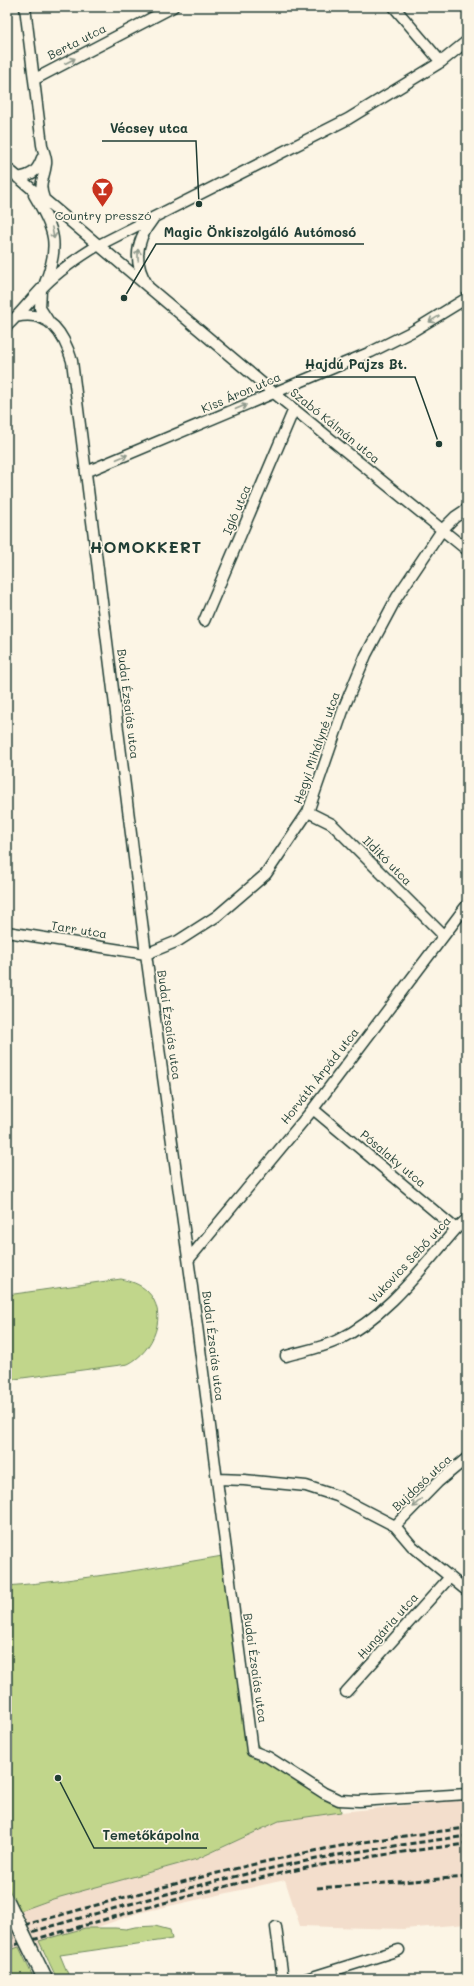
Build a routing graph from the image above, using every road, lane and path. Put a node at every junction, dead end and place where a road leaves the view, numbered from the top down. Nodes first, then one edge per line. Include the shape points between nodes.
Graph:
1 (25, 7) edge
2 (173, 7) edge
3 (394, 7) edge
4 (467, 41) edge
5 (441, 62) junction
6 (35, 79) junction
7 (44, 152) junction
8 (7, 168) edge
9 (18, 178) junction
10 (29, 186) junction
11 (44, 199) junction
12 (155, 217) junction
13 (97, 246) junction
14 (43, 288) junction
15 (151, 291) junction
16 (467, 298) edge
17 (16, 317) junction
18 (50, 323) junction
19 (7, 326) edge
20 (274, 393) junction
21 (294, 409) junction
22 (86, 472) junction
23 (467, 509) edge
24 (442, 530) junction
25 (467, 550) edge
26 (204, 621) dead end
27 (308, 812) junction
28 (467, 905) edge
29 (7, 932) edge
30 (443, 935) junction
31 (146, 954) junction
32 (313, 1109) junction
33 (467, 1219) edge
34 (456, 1229) junction
35 (188, 1259) junction
36 (286, 1356) dead end
37 (467, 1458) edge
38 (218, 1479) junction
39 (395, 1526) junction
40 (450, 1577) junction
41 (467, 1591) edge
42 (346, 1692) dead end
43 (467, 1794) edge
44 (7, 1901) edge
45 (276, 1927) dead end
46 (399, 1950) dead end
47 (45, 1979) edge
48 (283, 1979) edge
49 (306, 1979) edge

1 - 6 street
6 -> 2 street, Berta utca
3 - 5 street
4 - 5 street
5 - 12 street via 348,119
6 - 7 street
7 - 9 street via 38,169 33,174
7 - 11 street via 46,165 40,184
8 - 9 street, Szabó Kálmán utca
9 - 10 street, Szabó Kálmán utca
10 - 11 street, Szabó Kálmán utca
10 -> 14 street, Budai Ézsaiás utca via 51,224 54,241 54,256
11 - 13 street, Szabó Kálmán utca
12 - 13 street
15 -> 12 street, Szabó Kálmán utca via 141,273 137,256 146,227
13 - 14 street via 70,262
13 - 15 street, Szabó Kálmán utca
14 - 17 street
14 - 18 street, Budai Ézsaiás utca via 40,308
15 - 20 street, Szabó Kálmán utca
16 -> 20 street, Kiss Áron utca via 413,332
17 - 18 street, Budai Ézsaiás utca via 32,315
17 - 19 street
18 - 22 street, Budai Ézsaiás utca via 63,337 72,362
20 - 21 street, Szabó Kálmán utca
22 -> 20 street, Kiss Áron utca
21 - 24 street, Szabó Kálmán utca
21 - 26 street, Igló utca
22 - 31 street, Budai Ézsaiás utca
23 - 24 street, Hegyi Mihályné utca
24 - 25 street, Szabó Kálmán utca
24 - 27 street, Hegyi Mihályné utca via 396,597 366,655 345,705
27 - 30 street, Ildikó utca via 332,824
27 - 31 street, Hegyi Mihályné utca via 266,874 217,916 178,941
28 - 30 street, Horváth Árpád utca
29 - 31 street, Tarr utca
30 - 32 street, Horváth Árpád utca
31 - 35 street, Budai Ézsaiás utca
32 - 34 street, Pósalaky utca
32 - 35 street, Horváth Árpád utca
33 - 34 street, Vukovics Sebő utca
34 - 36 street, Vukovics Sebő utca via 393,1300 365,1324 338,1340
35 - 38 street, Budai Ézsaiás utca
37 -> 39 street, Bujdosó utca via 438,1482
38 - 39 street via 306,1486 337,1496
38 - 43 street, Budai Ézsaiás utca via 252,1751 268,1757 339,1800
39 - 40 street via 412,1546
40 - 41 street
40 - 42 street, Hungária utca
44 - 47 main road, bridge
45 - 48 street
46 - 49 street

